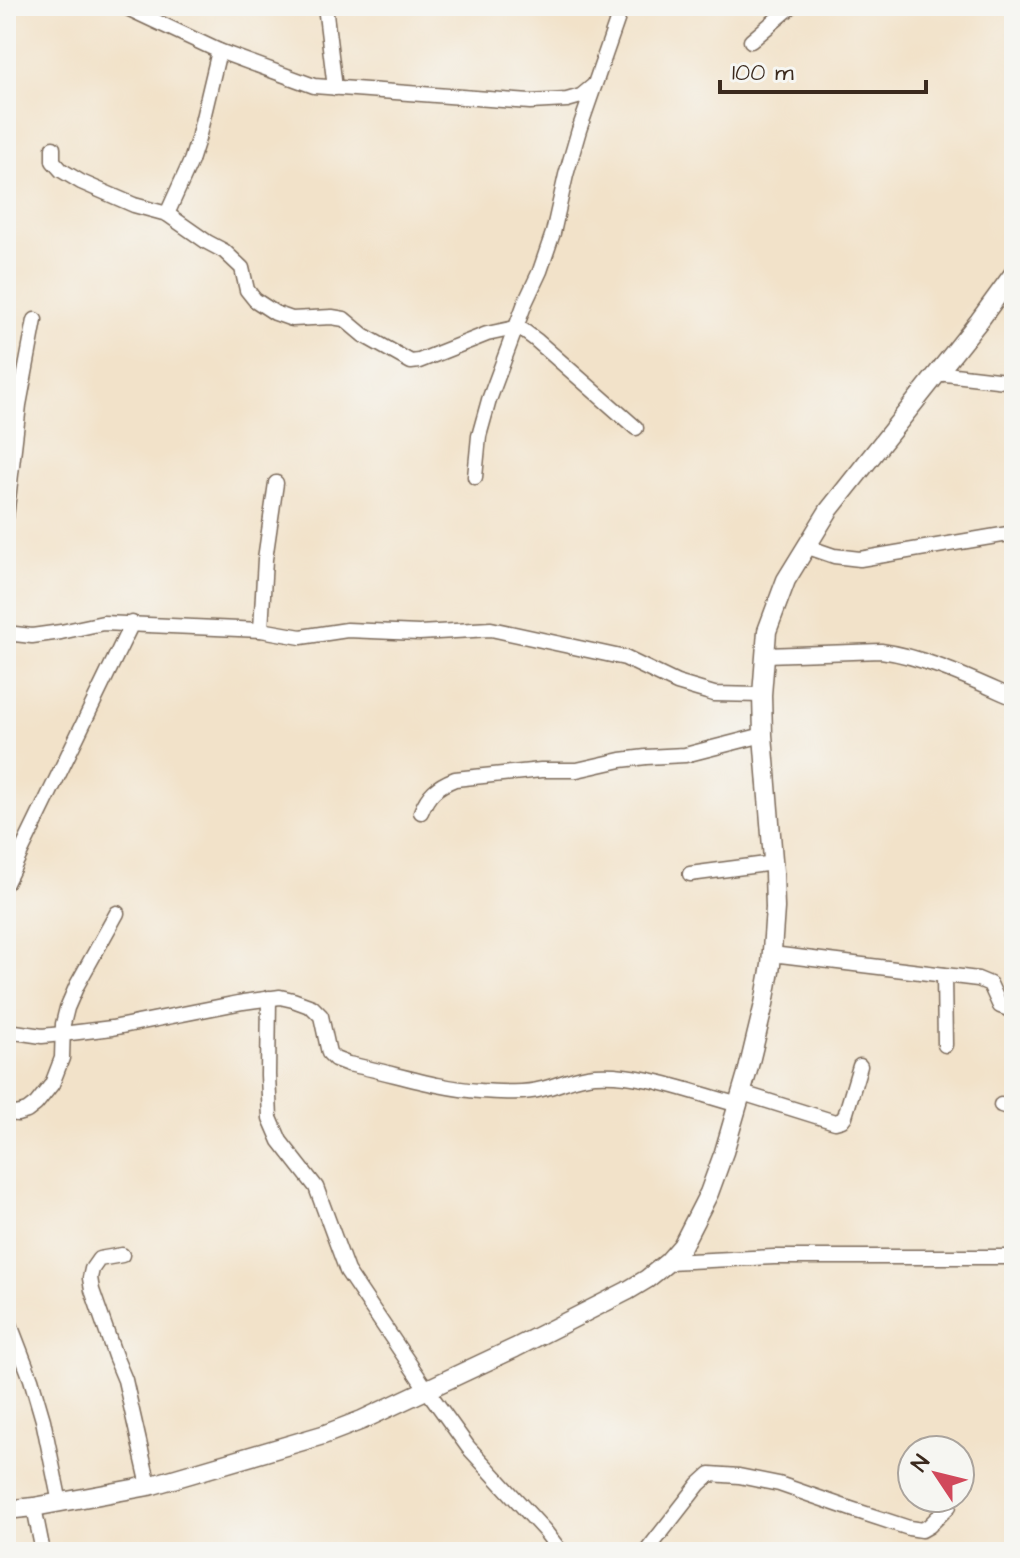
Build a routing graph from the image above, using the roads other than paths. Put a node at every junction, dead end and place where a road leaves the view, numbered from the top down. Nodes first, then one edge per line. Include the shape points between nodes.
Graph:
1 (123, 6) edge
2 (325, 6) edge
3 (622, 6) edge
4 (792, 6) edge
5 (751, 41) dead end
6 (219, 51) junction
7 (594, 85) junction
8 (335, 88) junction
9 (53, 148) dead end
10 (167, 214) junction
11 (1014, 273) edge
12 (35, 320) dead end
13 (515, 328) junction
14 (937, 373) junction
15 (1014, 382) edge
16 (636, 428) dead end
17 (475, 477) dead end
18 (276, 483) dead end
19 (6, 517) edge
20 (1014, 533) edge
21 (805, 546) junction
22 (132, 623) junction
23 (261, 630) junction
24 (6, 633) edge
25 (766, 655) junction
26 (762, 695) junction
27 (1014, 698) edge
28 (763, 735) junction
29 (421, 812) dead end
30 (774, 863) junction
31 (690, 874) dead end
32 (6, 883) edge
33 (117, 913) dead end
34 (772, 954) junction
35 (944, 975) junction
36 (269, 998) junction
37 (1014, 1011) edge
38 (6, 1028) edge
39 (62, 1034) junction
40 (945, 1045) dead end
41 (860, 1066) dead end
42 (740, 1099) junction
43 (6, 1112) edge
44 (122, 1255) dead end
45 (1014, 1257) edge
46 (668, 1262) junction
47 (6, 1314) edge
48 (427, 1390) junction
49 (149, 1486) junction
50 (60, 1503) junction
51 (34, 1507) junction
52 (6, 1510) edge
53 (941, 1514) edge
54 (43, 1552) edge
55 (560, 1552) edge
56 (646, 1552) edge

1 - 6 street
2 - 8 street
3 - 7 street
4 - 5 street
6 - 8 street via 314,86
6 - 10 street via 191,161
7 - 8 street via 567,100 530,102
7 - 13 street via 549,246
9 - 10 street via 53,161 81,182
10 - 13 street via 236,261 247,290 275,313 292,319 344,319 411,362
11 - 14 street
12 - 19 street
13 - 16 street via 536,340
13 - 17 street via 479,436
14 - 15 street
14 - 21 street
18 - 23 street
20 - 21 street via 860,559
21 - 25 street via 767,631
22 - 23 street
22 - 24 street via 32,636
22 - 32 street
23 - 26 street via 301,637 347,630 502,630 625,658 714,694
25 - 26 street
25 - 27 street via 895,653
26 - 28 street
28 - 29 street via 685,755 455,779 432,791
28 - 30 street
30 - 31 street
30 - 34 street
33 - 39 street via 77,985
34 - 35 street
34 - 42 street
35 - 37 street via 986,982 1000,1006
35 - 40 street
36 - 39 street
36 - 42 street via 312,1007 321,1016 335,1059 395,1075 480,1091 539,1090 577,1078 614,1075
36 - 48 street via 270,1118 280,1141 316,1187 347,1271
38 - 39 street via 42,1036
39 - 43 street via 62,1058 52,1084 27,1111
41 - 42 street via 839,1121
42 - 46 street via 698,1217
44 - 49 street via 99,1259 90,1278 125,1380
45 - 46 street
46 - 48 street via 627,1291
47 - 50 street via 31,1379
48 - 49 street via 323,1435
48 - 55 street via 468,1447
49 - 50 street
50 - 51 street
51 - 52 street
51 - 54 street
53 - 56 street via 922,1530 909,1528 779,1484 710,1474

